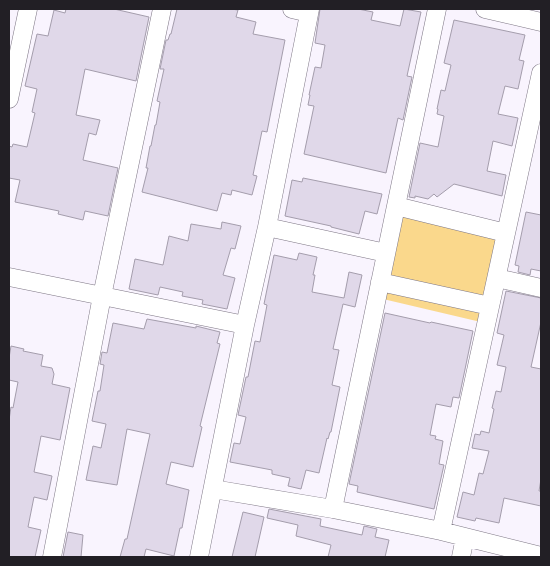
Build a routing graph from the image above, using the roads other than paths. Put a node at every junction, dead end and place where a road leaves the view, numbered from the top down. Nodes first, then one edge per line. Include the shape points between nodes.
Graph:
1 (28, 9) edge
2 (162, 9) edge
3 (292, 9) edge
4 (437, 9) edge
5 (485, 9) edge
6 (310, 11) edge
7 (541, 22) edge
8 (541, 73) edge
9 (9, 99) edge
10 (396, 206) junction
11 (266, 227) junction
12 (506, 233) junction
13 (386, 253) junction
14 (9, 277) edge
15 (497, 278) junction
16 (380, 282) junction
17 (541, 288) edge
18 (102, 296) junction
19 (490, 306) junction
20 (245, 325) junction
21 (213, 489) junction
22 (333, 509) junction
23 (442, 531) junction
24 (465, 538) junction
25 (541, 556) edge
26 (52, 557) edge
27 (199, 557) edge
28 (461, 557) edge

1 - 9 street
2 - 18 street
3 - 6 street
4 - 10 street
5 - 7 street
6 - 11 street
8 - 12 street
10 - 12 street
10 - 13 street
11 - 13 street
11 - 20 street
12 - 15 street
13 - 16 street
14 - 18 street
15 - 17 street
15 - 19 street
16 - 19 street
16 - 22 street
18 - 20 street
18 - 26 street
19 - 23 street
20 - 21 street
21 - 22 street
21 - 27 street
22 - 23 street
23 - 24 street
24 - 25 street
24 - 28 street

